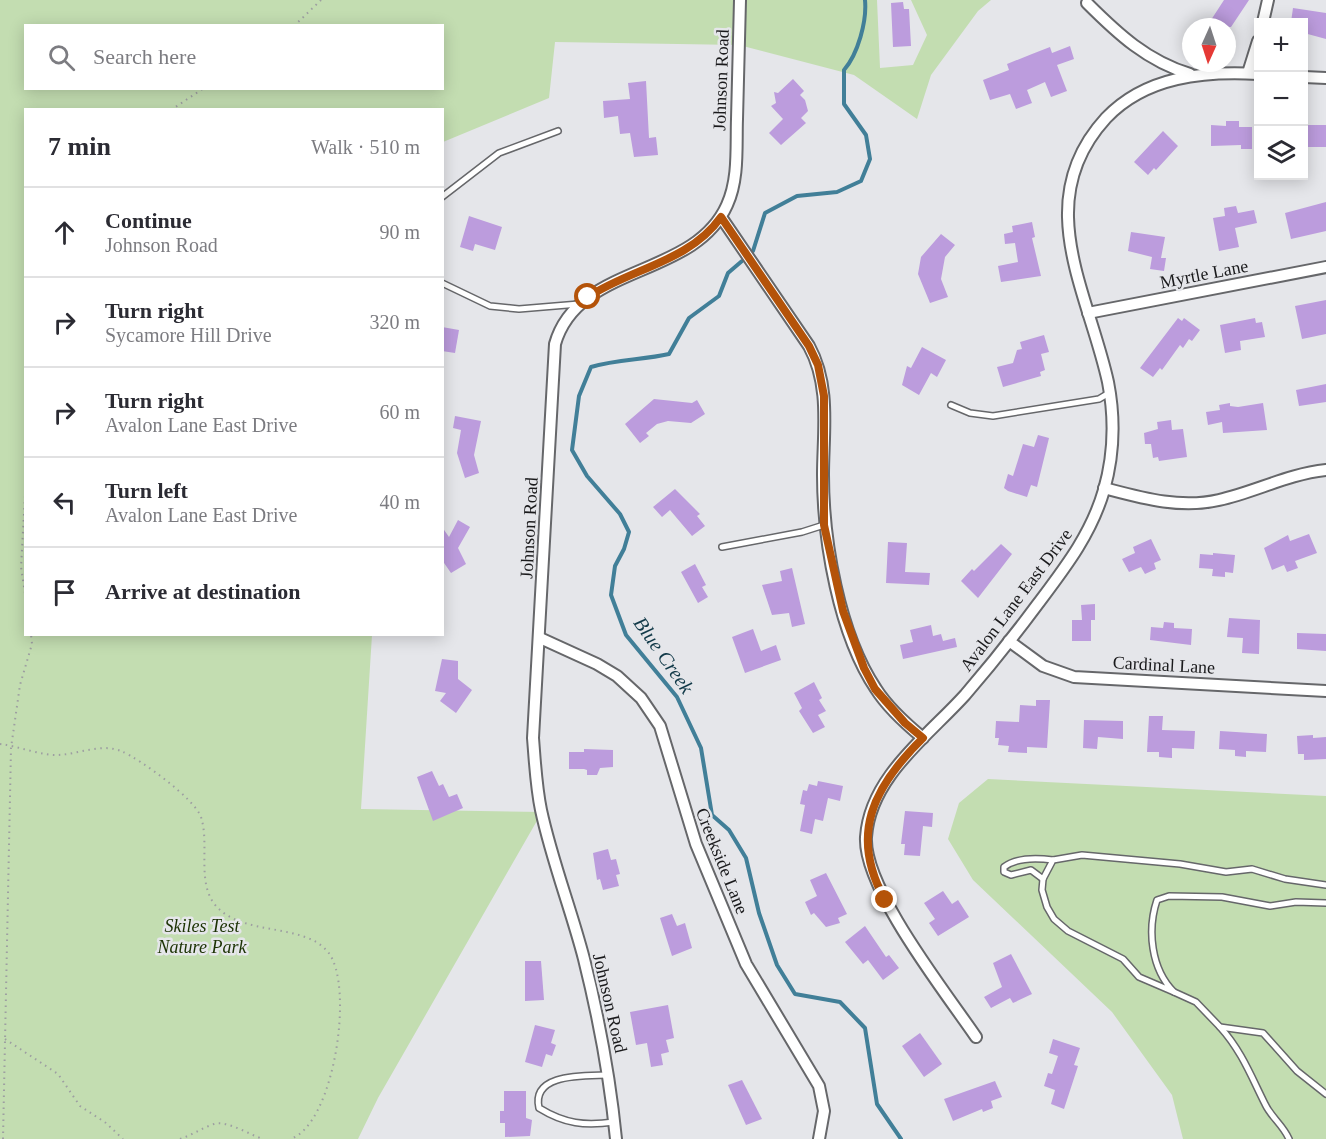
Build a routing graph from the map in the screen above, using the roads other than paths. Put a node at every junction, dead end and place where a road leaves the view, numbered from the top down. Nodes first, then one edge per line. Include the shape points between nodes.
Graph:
1 (740, 0) edge
2 (1268, 0) edge
3 (1087, 3) dead end
4 (1264, 18) edge
5 (1253, 74) edge
6 (1193, 76) junction
7 (1308, 77) edge
8 (1326, 78) edge
9 (558, 131) dead end
10 (444, 195) edge
11 (721, 217) junction
12 (1326, 267) edge
13 (444, 284) edge
14 (579, 304) junction
15 (1088, 313) junction
16 (1109, 393) junction
17 (951, 405) dead end
18 (1326, 470) edge
19 (1104, 488) junction
20 (824, 525) junction
21 (722, 546) dead end
22 (540, 638) junction
23 (1009, 642) junction
24 (1326, 691) edge
25 (923, 738) junction
26 (1053, 860) junction
27 (1043, 879) junction
28 (1326, 885) edge
29 (1326, 903) edge
30 (1174, 992) junction
31 (1220, 1027) junction
32 (976, 1037) dead end
33 (609, 1075) junction
34 (1326, 1094) edge
35 (614, 1122) junction
36 (616, 1139) edge
37 (819, 1139) edge
38 (1289, 1139) edge

1 - 11 street, Johnson Road via 735,176
2 - 4 street
3 - 6 street via 1147,56
5 - 6 street, Avalon Lane East Drive
6 - 15 street, Avalon Lane East Drive via 1156,85 1122,104 1102,123 1079,159 1069,190 1067,223
7 - 8 street
9 - 10 lane via 499,153
11 - 14 street, Johnson Road via 691,247 593,293
11 - 20 street via 809,346 820,370 824,396
12 - 15 street, Myrtle Lane
13 - 14 lane via 490,306 519,309
14 - 22 street, Johnson Road via 564,322 555,344
15 - 16 street, Avalon Lane East Drive
16 - 17 lane via 1099,399 993,416
16 - 19 street, Avalon Lane East Drive via 1112,438
18 - 19 street via 1289,477 1216,501 1189,504 1146,499
19 - 23 street, Avalon Lane East Drive via 1076,552
20 - 21 lane
20 - 25 street via 841,604 864,668 885,703
22 - 33 street, Johnson Road via 534,738 537,786 584,959
22 - 37 street, Creekside Lane via 617,676 642,698 660,726 696,844 746,964 819,1086 824,1111
23 - 24 street, Cardinal Lane via 1043,666 1074,677
23 - 25 street, Avalon Lane East Drive
25 - 32 street, Avalon Lane East Drive via 881,793 868,827 867,852 891,910
26 - 27 lane
26 - 27 lane via 1010,862 1004,867 1004,872 1011,875 1030,870
26 - 28 lane via 1082,855 1226,872 1252,869
27 - 30 lane via 1047,907 1068,931 1123,959 1139,977
29 - 30 lane via 1270,906 1222,897 1169,896 1157,900 1153,952
30 - 31 lane via 1196,1002
31 - 34 lane via 1263,1033 1297,1071
31 - 38 lane via 1239,1049 1266,1107
33 - 35 street, Johnson Road
33 - 35 lane via 571,1077 550,1083 540,1089 537,1098 539,1108 556,1119 590,1125
35 - 36 street, Johnson Road

